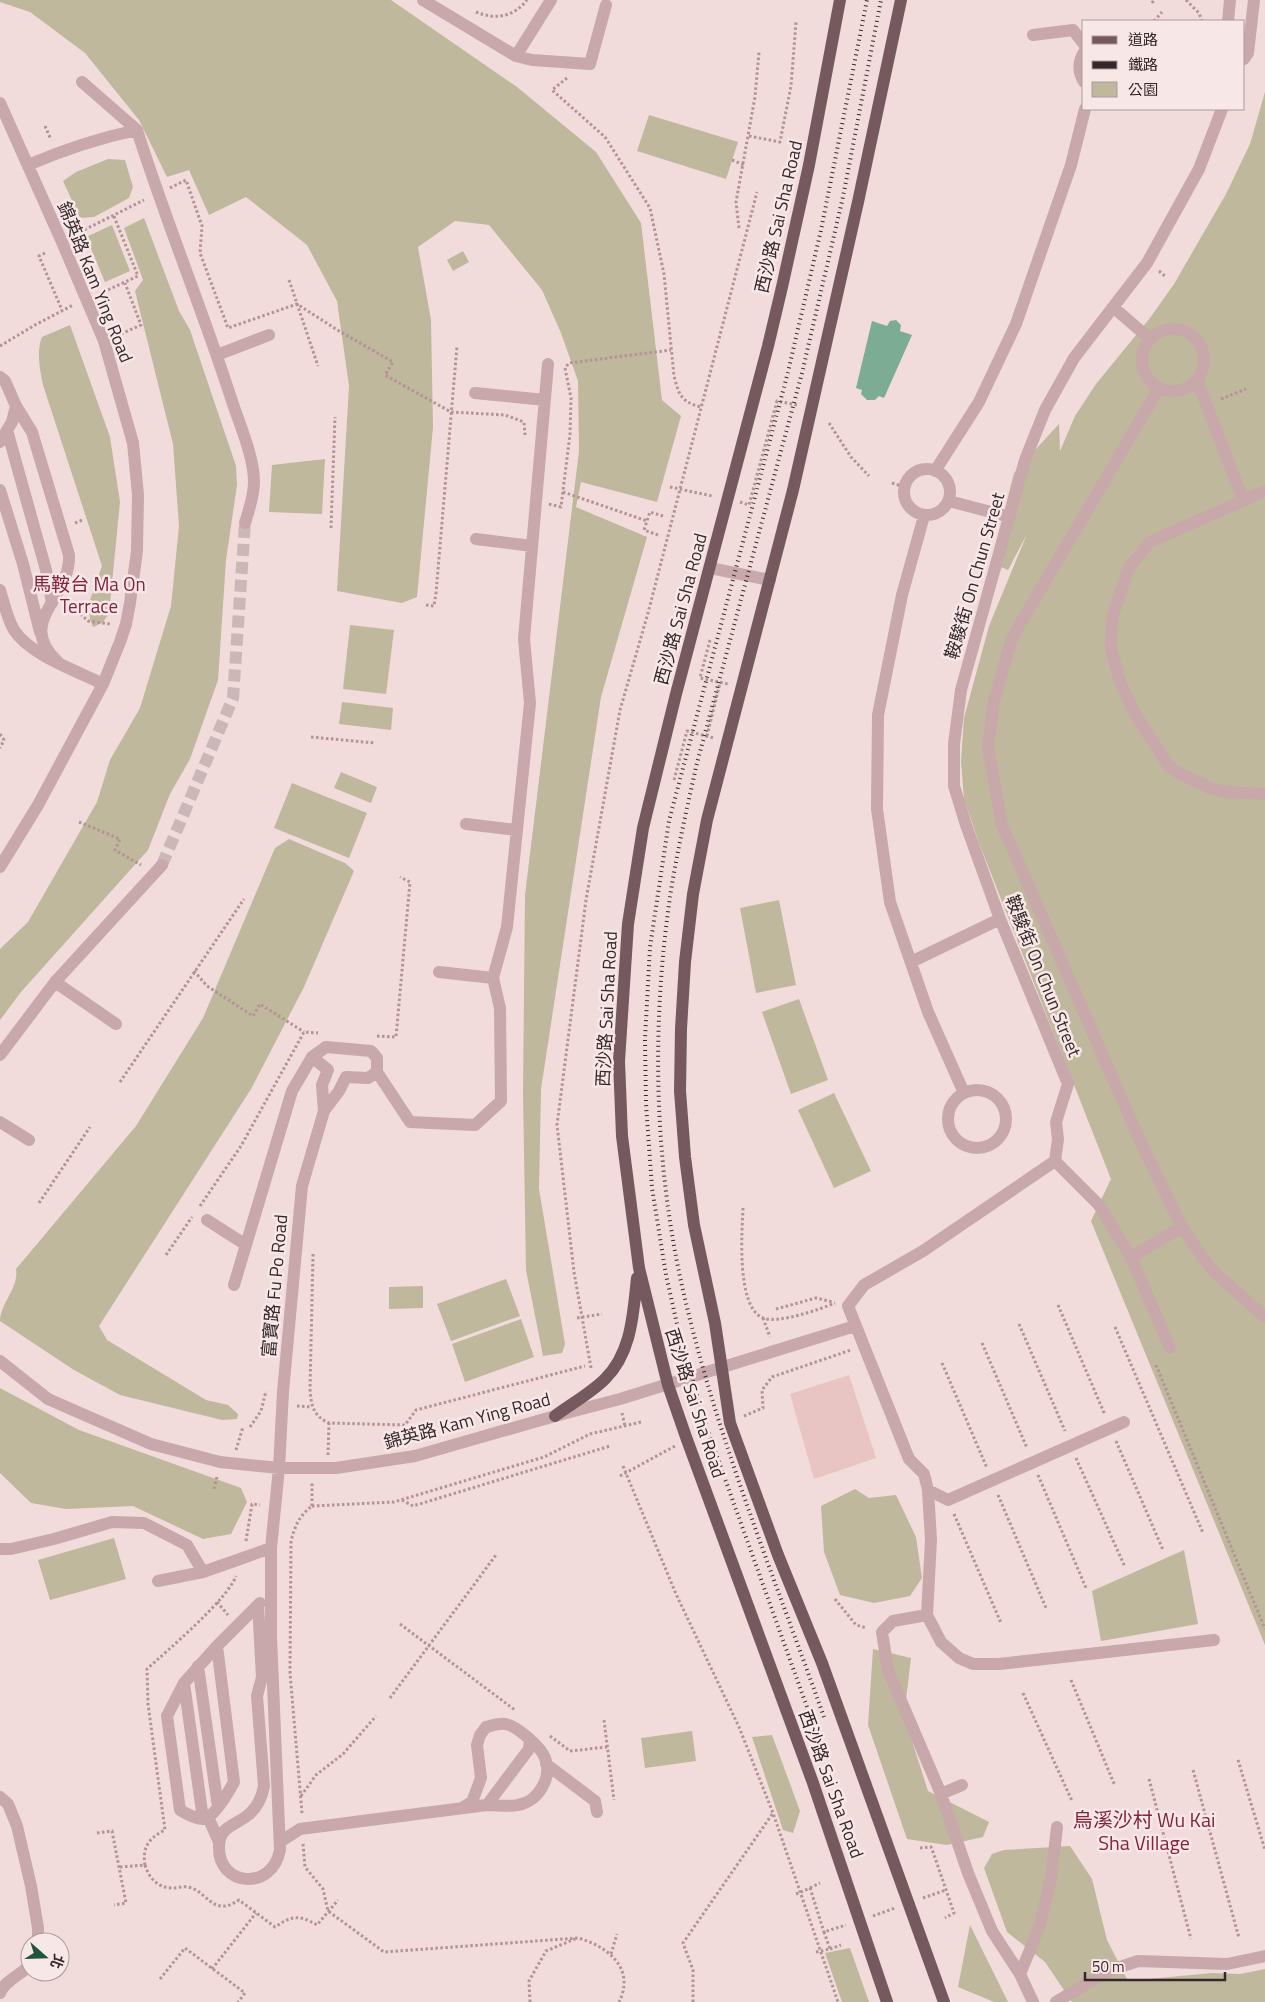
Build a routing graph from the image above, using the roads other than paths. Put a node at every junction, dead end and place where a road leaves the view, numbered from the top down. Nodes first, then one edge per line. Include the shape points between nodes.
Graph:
1 (423, 0) edge
2 (551, 0) edge
3 (840, 0) edge
4 (901, 0) edge
5 (1230, 0) edge
6 (1254, 0) edge
7 (606, 5) dead end
8 (1228, 20) edge
9 (1033, 35) dead end
10 (1082, 41) edge
11 (516, 56) junction
12 (1082, 56) edge
13 (1245, 58) edge
14 (1082, 77) edge
15 (82, 82) dead end
16 (0, 103) edge
17 (1085, 110) edge
18 (1222, 110) edge
19 (136, 130) junction
20 (28, 165) junction
21 (1114, 307) junction
22 (269, 335) dead end
23 (1150, 339) junction
24 (217, 354) junction
25 (548, 364) dead end
26 (0, 377) edge
27 (1197, 380) junction
28 (1159, 388) junction
29 (474, 393) dead end
30 (545, 400) junction
31 (16, 406) junction
32 (7, 430) junction
33 (0, 442) edge
34 (935, 470) junction
35 (0, 490) edge
36 (1265, 491) edge
37 (1243, 500) junction
38 (949, 501) junction
39 (924, 516) junction
40 (1010, 517) junction
41 (245, 523) tunnel mouth
42 (476, 539) dead end
43 (532, 546) junction
44 (710, 568) junction
45 (770, 580) junction
46 (0, 590) edge
47 (52, 603) junction
48 (40, 633) junction
49 (58, 662) junction
50 (103, 684) junction
51 (1265, 794) edge
52 (466, 824) dead end
53 (517, 830) junction
54 (0, 867) edge
55 (159, 869) tunnel mouth
56 (1000, 919) junction
57 (911, 962) junction
58 (439, 972) dead end
59 (493, 978) junction
60 (55, 982) junction
61 (116, 1024) dead end
62 (0, 1055) edge
63 (312, 1057) junction
64 (328, 1070) junction
65 (377, 1072) junction
66 (346, 1077) junction
67 (964, 1093) junction
68 (324, 1111) junction
69 (0, 1122) edge
70 (29, 1140) dead end
71 (1054, 1161) junction
72 (207, 1220) dead end
73 (1182, 1227) junction
74 (246, 1245) junction
75 (1131, 1257) junction
76 (638, 1268) junction
77 (234, 1285) dead end
78 (1265, 1318) edge
79 (855, 1326) junction
80 (1170, 1348) dead end
81 (0, 1361) edge
82 (721, 1368) junction
83 (668, 1385) junction
84 (555, 1416) junction
85 (1124, 1422) dead end
86 (279, 1468) junction
87 (928, 1490) junction
88 (271, 1548) junction
89 (0, 1549) edge
90 (203, 1572) junction
91 (158, 1581) dead end
92 (270, 1591) junction
93 (258, 1605) junction
94 (927, 1615) junction
95 (1214, 1640) dead end
96 (217, 1646) junction
97 (198, 1666) junction
98 (184, 1683) junction
99 (530, 1739) junction
100 (546, 1764) junction
101 (962, 1785) dead end
102 (942, 1794) junction
103 (0, 1797) edge
104 (488, 1805) junction
105 (218, 1807) junction
106 (462, 1808) junction
107 (597, 1812) dead end
108 (206, 1818) junction
109 (1057, 1827) dead end
110 (219, 1842) junction
111 (280, 1842) junction
112 (38, 1932) edge
113 (1265, 1956) edge
114 (1020, 1974) junction
115 (20, 1975) edge
116 (0, 1993) edge
117 (887, 2002) edge
118 (944, 2002) edge
119 (1033, 2002) edge
120 (1056, 2002) edge

1 - 11 street
2 - 11 street
3 - 44 main road, 西沙路 Sai Sha Road via 782,287
4 - 45 main road, 西沙路 Sai Sha Road via 793,490
5 - 8 street
6 - 13 street
7 - 11 street via 590,64
9 - 10 street via 1073,30
12 - 14 street via 1079,70
15 - 19 street
16 - 20 street, 錦英路 Kam Ying Road
17 - 34 street via 1071,165 1016,324 979,402
18 - 21 street, 鞍駿街 On Chun Street via 1194,178 1147,263
19 - 20 street via 56,152
19 - 24 street
20 - 50 street, 錦英路 Kam Ying Road via 104,341 136,459 137,541 130,603 126,624
21 - 23 street
21 - 40 street, 鞍駿街 On Chun Street via 1074,358 1045,410 1025,460
22 - 24 street
23 - 27 street via 1169,330 1189,334 1199,345 1204,360
23 - 28 street via 1142,356 1143,366 1146,375
24 - 41 street via 254,482
25 - 30 street
26 - 31 street
27 - 28 street via 1179,390
27 - 37 street
28 - 73 street via 1012,638 994,700 988,748 1002,825 1141,1143
29 - 30 street
30 - 43 street
31 - 32 street
31 - 47 street via 32,432 69,555 67,575
32 - 33 street
32 - 47 street via 46,570
34 - 38 street via 947,480
34 - 39 street via 920,470 908,479 905,487 904,494 910,508
35 - 48 street
36 - 37 street
37 - 51 street via 1150,542 1128,569 1112,619 1112,649 1120,682 1134,714 1168,765 1210,788
38 - 39 street via 938,513
38 - 40 street
39 - 57 street via 902,595 878,715 877,809 890,902
40 - 56 street, 鞍駿街 On Chun Street via 962,690 954,744 954,786
42 - 43 street
43 - 53 street via 524,639 530,703
44 - 45 street
44 - 76 main road, 西沙路 Sai Sha Road via 643,828 628,924 620,1079 622,1136
45 - 82 main road, 西沙路 Sai Sha Road via 707,820 693,894 681,1020 680,1091 685,1157 694,1225 715,1322
46 - 49 street via 14,630 24,642
47 - 48 street
48 - 49 street via 42,643
49 - 50 street
50 - 54 street, 錦英路 Kam Ying Road via 38,805
52 - 53 street
53 - 59 street via 507,927
55 - 60 street
56 - 57 street
56 - 71 street, 鞍駿街 On Chun Street via 1068,1084 1056,1122 1058,1139
57 - 67 street via 928,1012
58 - 59 street
59 - 65 street via 500,1008 501,1101 475,1125 410,1122
60 - 61 street
60 - 62 street
63 - 64 street
63 - 65 street via 326,1047 371,1051 377,1058
63 - 74 street via 292,1091
64 - 66 street
64 - 68 street, 富寶路 Fu Po Road via 322,1085
65 - 66 street via 368,1078
66 - 68 street, 富寶路 Fu Po Road
67 - 67 street via 984,1091 1001,1101 1006,1111 1005,1131 991,1146 964,1146 951,1133 948,1115 951,1106
68 - 86 street, 富寶路 Fu Po Road via 302,1186
69 - 70 street
71 - 75 street via 1099,1205
71 - 79 street via 923,1251 864,1285 848,1306
72 - 74 street
73 - 75 street
73 - 78 street via 1213,1271
74 - 77 street
75 - 80 street
76 - 83 main road, 西沙路 Sai Sha Road
76 - 84 main road via 632,1323 618,1363 604,1380
79 - 82 street, 錦英路 Kam Ying Road
79 - 87 street via 909,1459 924,1474
81 - 86 street, 錦英路 Kam Ying Road via 48,1399 151,1444 220,1462
82 - 83 street, 錦英路 Kam Ying Road
82 - 118 main road, 西沙路 Sai Sha Road via 730,1423 822,1664
83 - 84 street, 錦英路 Kam Ying Road
83 - 117 main road, 西沙路 Sai Sha Road via 816,1792
84 - 86 street, 錦英路 Kam Ying Road via 412,1456 336,1468
85 - 87 street via 948,1500
86 - 88 street, 富寶路 Fu Po Road
87 - 94 street via 932,1540
88 - 90 street
88 - 92 street, 富寶路 Fu Po Road
89 - 90 street via 112,1522 144,1523 187,1544
90 - 91 street
92 - 93 street
92 - 111 street, 富寶路 Fu Po Road
93 - 96 street
93 - 110 street via 262,1677 257,1696 263,1794 250,1814 228,1826
94 - 95 street via 941,1642 959,1658 973,1664 999,1664
94 - 102 street via 893,1621 882,1632 888,1670
96 - 97 street
96 - 105 street via 234,1782
97 - 98 street
97 - 105 street
98 - 108 street, 富寶路 Fu Po Road
98 - 108 street via 167,1716 180,1810 189,1816
99 - 100 street via 546,1758
99 - 104 street via 529,1749
99 - 106 street via 505,1724 486,1727 477,1745 481,1778 472,1802
100 - 104 street via 546,1778 540,1793 531,1801 518,1805
100 - 107 street via 595,1801
101 - 102 street
102 - 114 street via 968,1873 992,1931
103 - 112 street via 8,1804 17,1826
104 - 106 street
105 - 108 street
106 - 111 street via 300,1829
108 - 110 street, 富寶路 Fu Po Road
109 - 114 street via 1051,1879 1038,1928
110 - 111 street, 富寶路 Fu Po Road via 219,1854 225,1867 237,1877 246,1879 260,1878 274,1868 279,1859
113 - 120 street via 1227,1964 1138,1961 1108,1971
114 - 119 street
115 - 116 street via 3,1986

